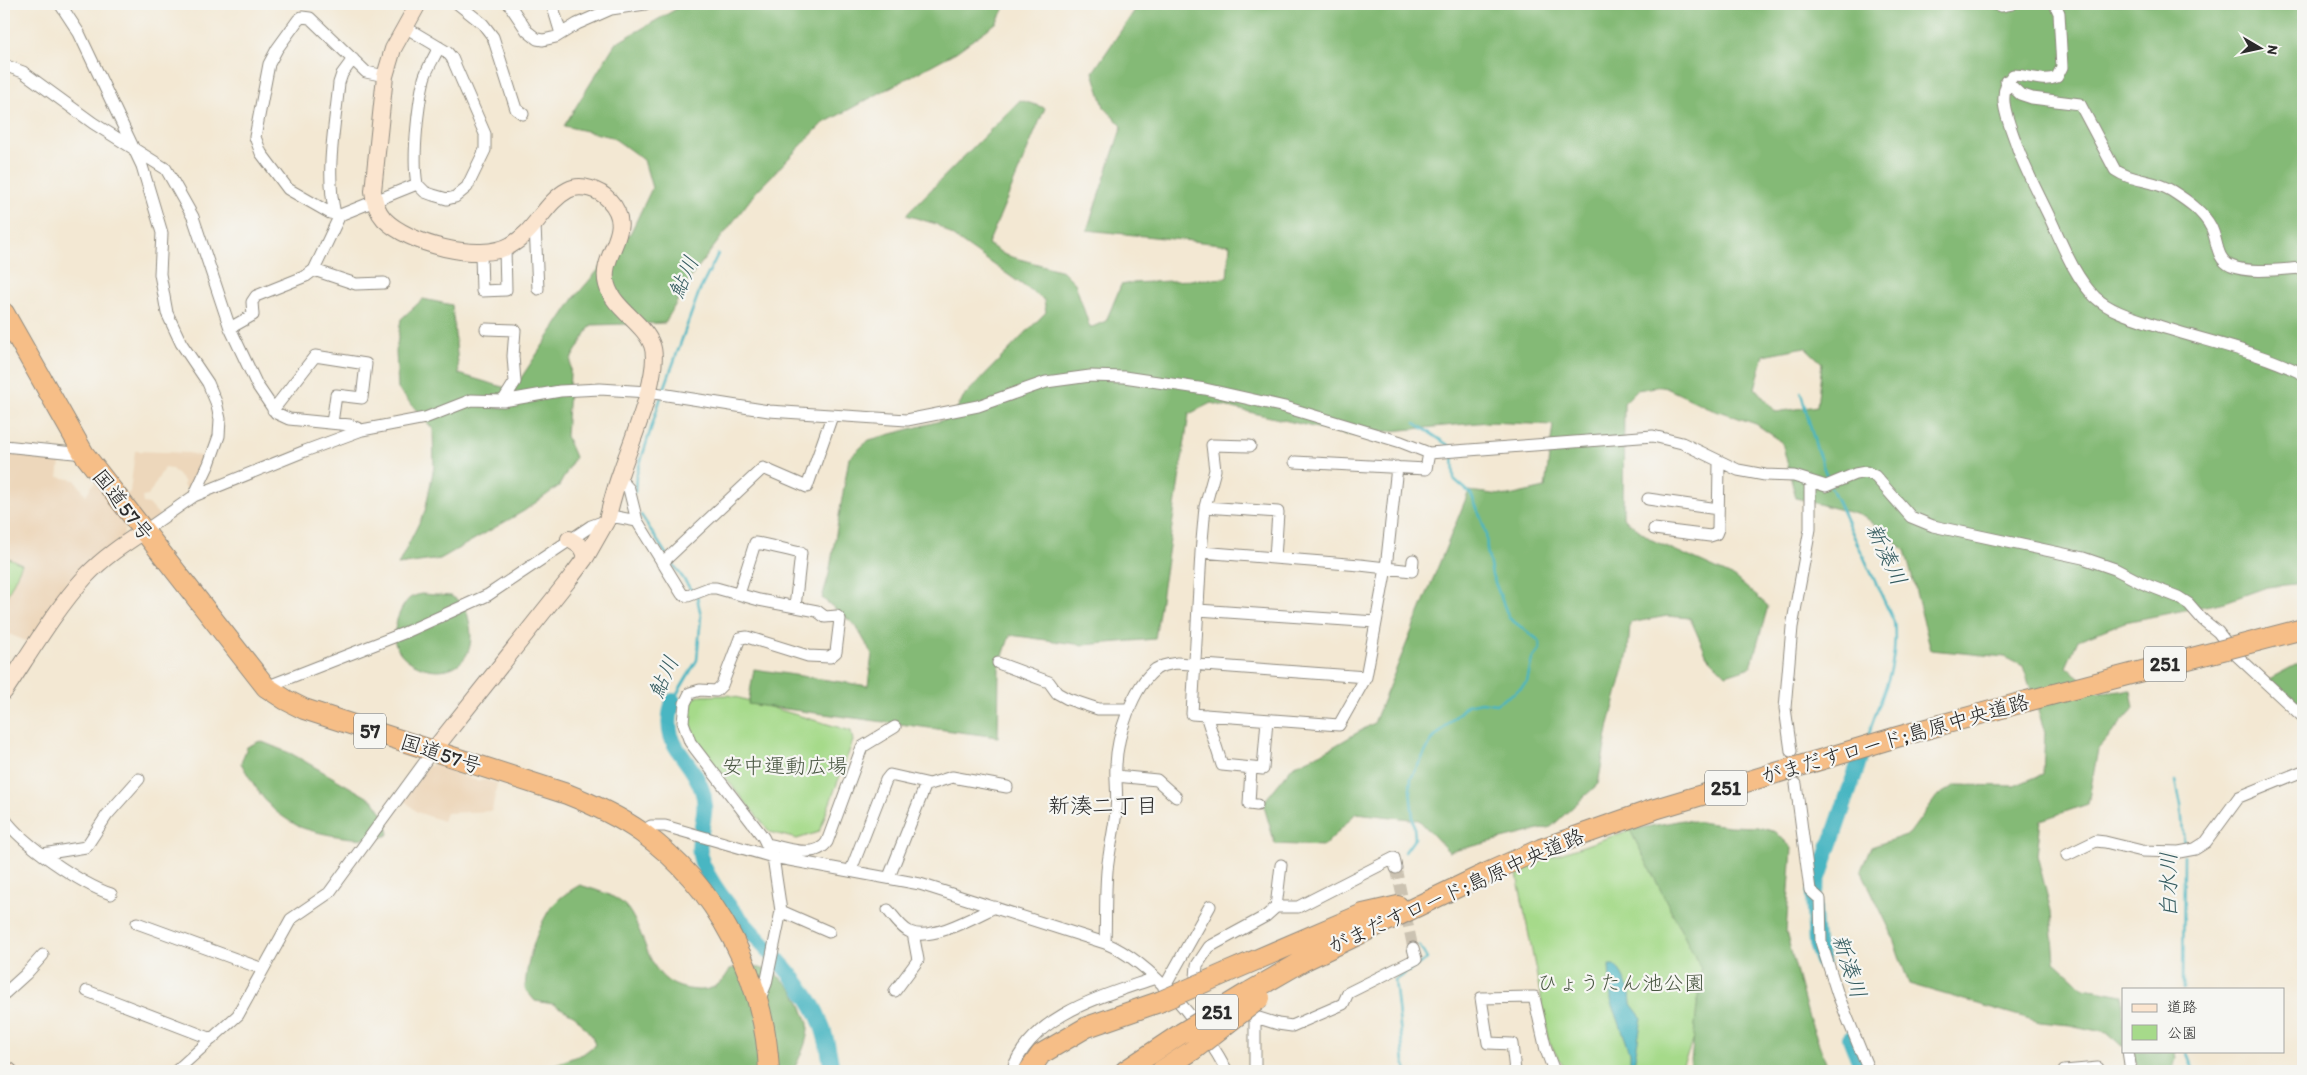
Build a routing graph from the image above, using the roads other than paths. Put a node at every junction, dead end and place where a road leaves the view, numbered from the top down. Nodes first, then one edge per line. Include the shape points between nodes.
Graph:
1 (60, 4) edge
2 (418, 4) edge
3 (458, 4) edge
4 (508, 4) edge
5 (552, 4) edge
6 (646, 4) edge
7 (1993, 4) edge
8 (2012, 4) edge
9 (2055, 4) edge
10 (620, 5) edge
11 (405, 27) junction
12 (561, 34) junction
13 (440, 48) junction
14 (352, 58) junction
15 (4, 65) edge
16 (384, 76) junction
17 (2006, 81) junction
18 (522, 114) dead end
19 (135, 149) junction
20 (417, 184) junction
21 (374, 201) junction
22 (338, 214) junction
23 (535, 226) junction
24 (504, 249) junction
25 (481, 254) junction
26 (2303, 268) edge
27 (314, 270) junction
28 (384, 283) dead end
29 (538, 289) dead end
30 (4, 313) edge
31 (230, 328) junction
32 (486, 329) dead end
33 (2303, 374) edge
34 (652, 392) junction
35 (503, 400) junction
36 (273, 410) junction
37 (832, 416) junction
38 (332, 423) junction
39 (362, 430) junction
40 (4, 446) edge
41 (1250, 446) dead end
42 (1430, 453) junction
43 (84, 454) junction
44 (1295, 462) dead end
45 (1719, 463) junction
46 (1397, 467) junction
47 (619, 478) junction
48 (1810, 482) junction
49 (194, 496) junction
50 (1648, 499) dead end
51 (1206, 507) junction
52 (1718, 509) junction
53 (607, 520) junction
54 (637, 521) junction
55 (1654, 529) dead end
56 (144, 531) junction
57 (569, 539) junction
58 (1201, 552) junction
59 (586, 556) junction
60 (1275, 558) junction
61 (666, 559) junction
62 (1414, 560) dead end
63 (1386, 568) junction
64 (739, 594) junction
65 (795, 606) junction
66 (1198, 610) junction
67 (1376, 622) junction
68 (2303, 629) edge
69 (998, 663) dead end
70 (1195, 663) junction
71 (1366, 676) junction
72 (266, 687) junction
73 (4, 692) edge
74 (1130, 709) junction
75 (1206, 715) junction
76 (2303, 717) edge
77 (1268, 720) junction
78 (895, 727) dead end
79 (1791, 750) dead end
80 (432, 752) junction
81 (1252, 768) junction
82 (2303, 771) edge
83 (1116, 776) junction
84 (139, 779) dead end
85 (926, 784) junction
86 (1796, 784) dead end
87 (1007, 787) dead end
88 (1176, 797) dead end
89 (1257, 805) dead end
90 (4, 818) edge
91 (641, 832) junction
92 (766, 844) junction
93 (43, 854) junction
94 (2067, 855) dead end
95 (773, 857) junction
96 (1281, 865) dead end
97 (1396, 868) dead end
98 (851, 870) junction
99 (889, 876) junction
100 (111, 894) dead end
101 (1432, 899) junction
102 (1210, 906) dead end
103 (995, 907) junction
104 (1276, 907) junction
105 (888, 910) dead end
106 (781, 911) junction
107 (137, 923) dead end
108 (829, 932) dead end
109 (913, 934) junction
110 (1106, 943) junction
111 (1414, 948) tunnel mouth
112 (42, 955) dead end
113 (263, 969) junction
114 (1155, 978) junction
115 (87, 991) dead end
116 (895, 991) dead end
117 (4, 994) edge
118 (1162, 995) junction
119 (758, 1001) junction
120 (1255, 1002) junction
121 (1183, 1007) junction
122 (1204, 1032) junction
123 (212, 1039) junction
124 (1188, 1041) junction
125 (2128, 1052) edge
126 (4, 1068) edge
127 (2098, 1068) dead end
128 (9, 1071) edge
129 (176, 1071) edge
130 (770, 1071) edge
131 (1012, 1071) edge
132 (1029, 1071) edge
133 (1125, 1071) edge
134 (1161, 1071) edge
135 (1227, 1071) edge
136 (1255, 1071) edge
137 (1514, 1071) edge
138 (1554, 1071) edge
139 (1869, 1071) edge
140 (2064, 1071) edge
141 (2131, 1071) edge

1 - 19 street via 79,32
2 - 11 street
3 - 18 street via 489,30 516,109
4 - 12 street via 516,11 527,31 537,39 548,40
5 - 12 street
6 - 10 street
7 - 8 street
9 - 17 street via 2059,13 2062,67 2057,77 2048,81 2012,75
10 - 12 street
11 - 13 street
11 - 16 street
13 - 20 street via 430,63 422,92 414,164
13 - 20 street via 456,64 485,134 484,150 467,187 455,197 433,195
14 - 16 street via 366,72
14 - 22 street via 339,83 330,173 330,192
14 - 22 street via 310,18 302,17 269,64 255,129 257,145 288,190
15 - 19 street via 23,72
16 - 21 street
17 - 26 street via 2020,94 2032,98 2080,104 2115,170 2170,190 2199,211 2211,227 2218,252 2231,266 2246,270
17 - 33 street via 2004,106 2022,160 2068,255 2095,297 2130,316
19 - 31 street via 166,169 193,217
19 - 49 street via 162,233 160,274 167,313 208,383 220,419 219,436
20 - 21 street
21 - 22 street
21 - 25 street via 383,218 408,235
22 - 27 street
23 - 24 street
23 - 29 street
23 - 34 street via 561,195 574,188 595,191 612,203 620,229 607,262 606,283 611,294 648,336 654,348
24 - 25 street
24 - 25 street via 506,290 482,291
27 - 28 street via 356,284
27 - 31 street via 256,296 252,302 254,312 251,318
30 - 43 highway, 国道57号 / 57
31 - 36 street
32 - 35 street via 515,330 515,382
34 - 35 street via 560,391
34 - 37 street via 769,411
34 - 47 street
35 - 39 street via 471,400 425,418
36 - 38 street via 290,419
36 - 38 street via 315,356 366,364 362,398 336,395
37 - 42 street via 907,420 978,406 1046,382 1090,376 1124,377 1205,389 1285,407
37 - 61 street via 807,487 763,468
38 - 39 street
39 - 49 street
40 - 43 street
41 - 51 street via 1212,445 1215,470
42 - 45 street via 1653,436 1682,443
42 - 46 street via 1426,469
43 - 56 highway, 国道57号 / 57
44 - 46 street
45 - 48 street via 1738,470 1794,476
45 - 52 street
46 - 63 street
47 - 53 street
47 - 54 street via 629,489
48 - 76 street via 1830,485 1866,472 1875,476 1911,518 1933,526 2084,558 2178,597 2189,604 2235,654
48 - 79 street via 1810,529 1792,627 1785,708
49 - 56 street
50 - 52 street
51 - 58 street
51 - 60 street via 1284,513
52 - 55 street via 1718,529 1714,535
53 - 54 street via 616,517
53 - 57 street
53 - 59 street
54 - 61 street
56 - 72 highway, 国道57号 / 57
56 - 73 street via 115,550 87,575
57 - 59 street via 580,546
57 - 72 street via 488,595 404,633
58 - 60 street
58 - 66 street
59 - 80 street
60 - 63 street
61 - 64 street via 682,594 712,588
62 - 63 street via 1412,570
63 - 67 street
64 - 65 street
64 - 65 street via 755,543 761,544 802,553
65 - 92 street via 840,618 834,654 808,656 743,637 737,641 722,685 716,690 690,694 683,713 690,742
66 - 67 street
66 - 70 street
67 - 71 street
68 - 101 highway, がまだすロード;島原中央道路 / 251, bridge via 1887,739 1600,828 1541,849
69 - 74 street via 1049,682 1057,693 1068,699 1098,709
70 - 71 street
70 - 74 street via 1166,664 1156,670 1138,690
70 - 75 street via 1192,714
71 - 77 street via 1339,725
72 - 80 highway, 国道57号 / 57 via 304,709
74 - 83 street via 1118,743
75 - 77 street
75 - 81 street via 1222,765
77 - 81 street via 1263,769
78 - 92 street via 862,747 827,842 821,848 808,851
80 - 91 highway, 国道57号 / 57 via 567,794 592,804
80 - 113 street via 330,893 292,919
81 - 89 street via 1249,804
82 - 94 street via 2239,797 2206,842 2184,852 2142,851 2096,841
83 - 88 street via 1158,780
83 - 110 street via 1117,805 1107,872
84 - 93 street via 107,815 86,847
85 - 87 street via 952,777
85 - 98 street via 893,775 888,777
85 - 99 street
86 - 139 street via 1810,890 1820,900 1821,942 1838,995
90 - 93 street
91 - 95 street via 658,825
91 - 119 highway, 国道57号 / 57 via 686,872 723,921 740,951
92 - 95 street
93 - 100 street via 95,889
95 - 98 street
95 - 106 street
96 - 104 street
97 - 104 street via 1394,858 1298,907
98 - 99 street
99 - 103 street
101 - 118 highway, bridge via 1363,914 1228,972
101 - 120 highway, がまだすロード;島原中央道路 / 251 via 1304,961
102 - 118 street
103 - 109 street via 960,924 935,932
103 - 110 street
104 - 121 street via 1266,916 1209,947 1197,966 1192,995
105 - 109 street
106 - 108 street
106 - 119 street via 766,984
107 - 113 street
109 - 116 street via 918,960
110 - 114 street via 1125,953
111 - 120 street via 1416,959 1348,993 1343,1004 1298,1025 1285,1026
112 - 117 street
113 - 123 street via 238,1015
114 - 118 street
114 - 131 street via 1104,996 1049,1024 1028,1044
115 - 123 street
118 - 121 street
118 - 132 highway via 1087,1027 1041,1054
119 - 130 highway, 国道57号 / 57
120 - 122 street
120 - 124 highway, がまだすロード;島原中央道路 / 251, bridge
120 - 136 street
121 - 122 street
122 - 135 street
123 - 129 street
124 - 133 highway, がまだすロード;島原中央道路 / 251
124 - 134 highway
125 - 141 street
126 - 128 street
127 - 140 street
137 - 138 street via 1512,1044 1488,1043 1481,998 1534,997

